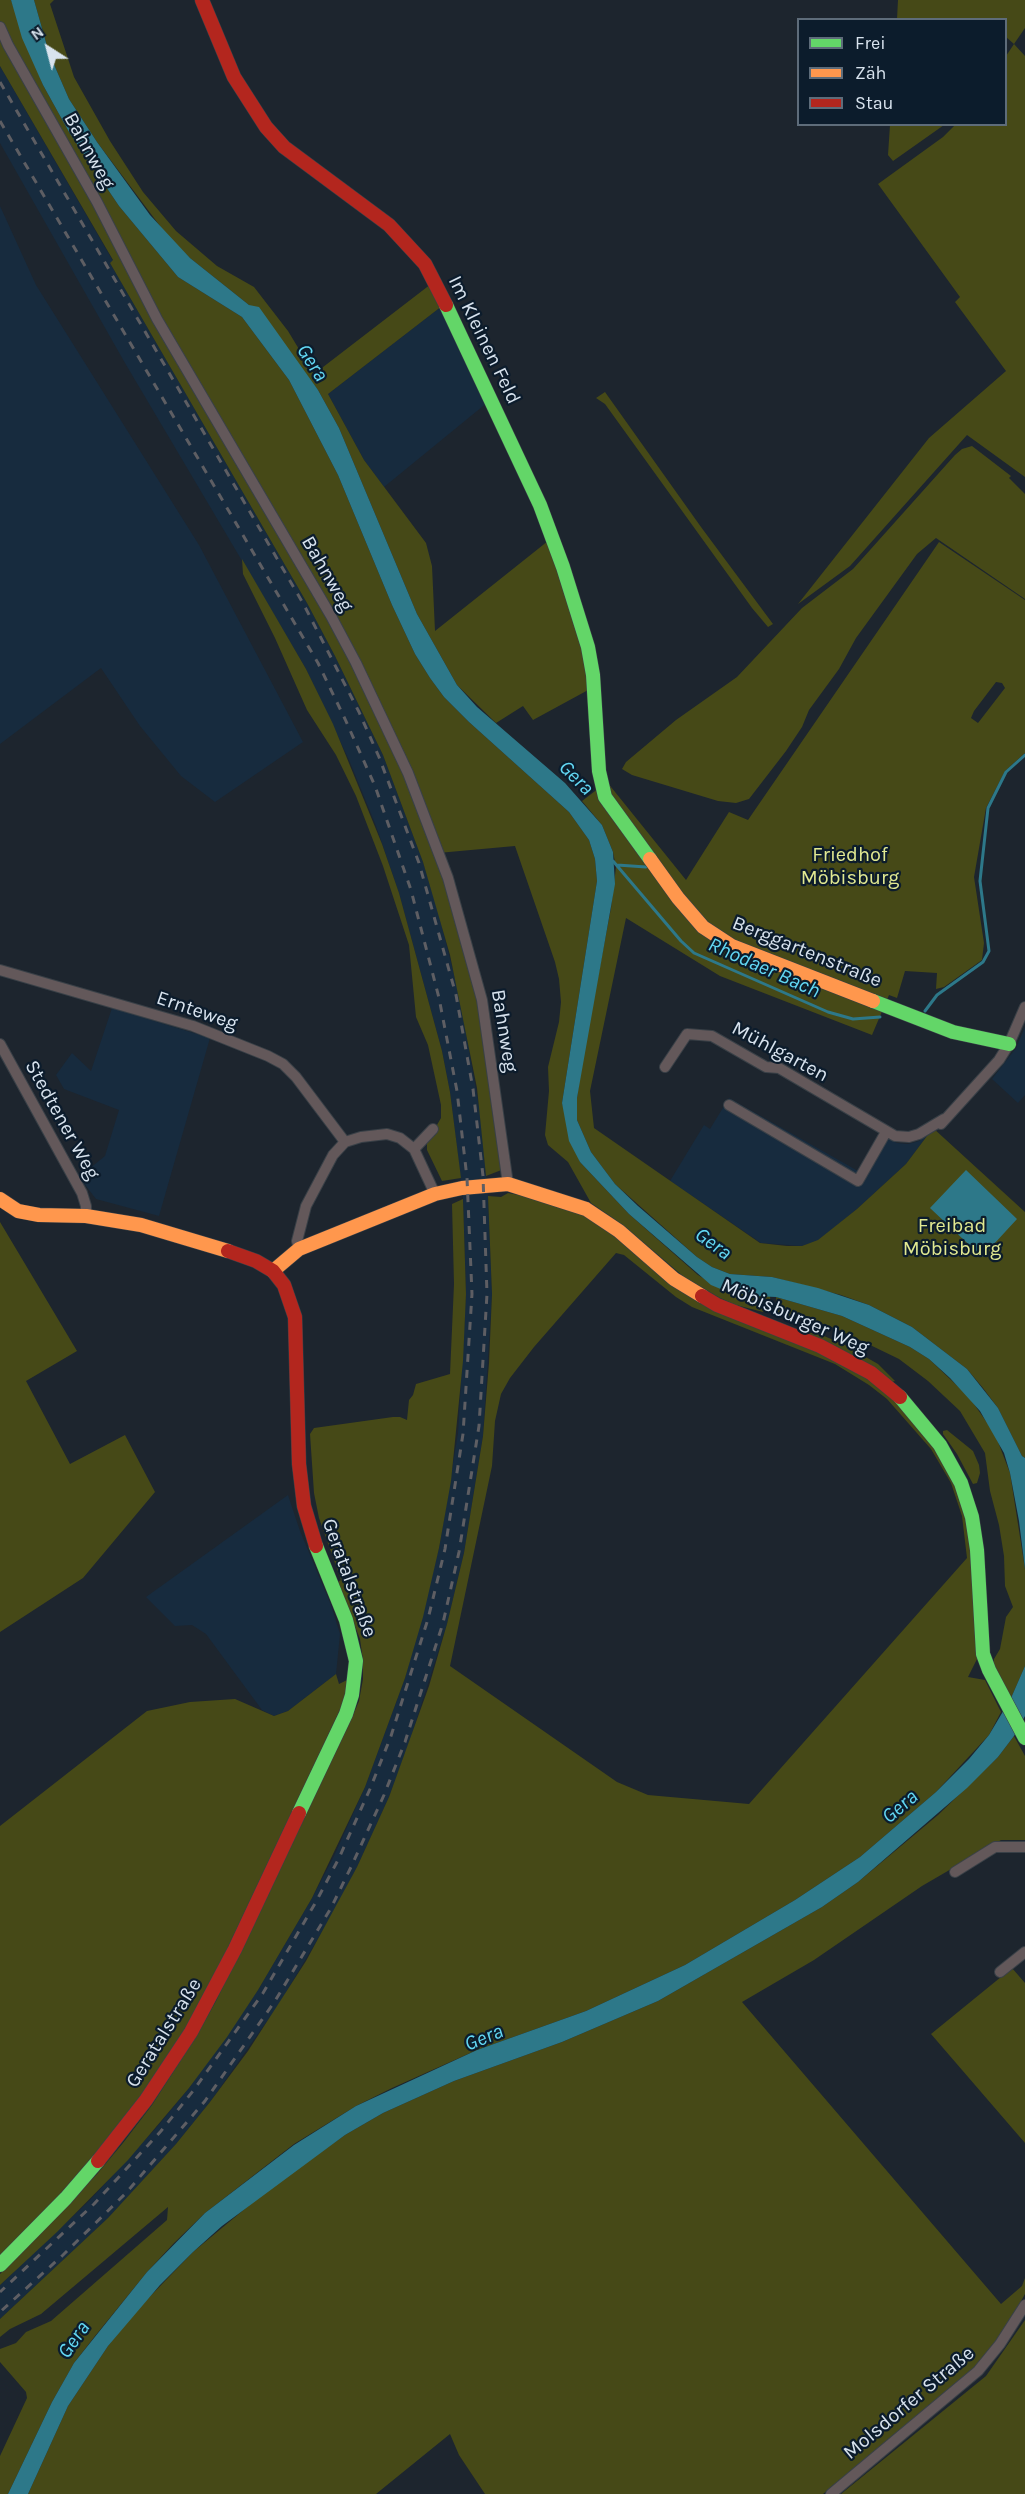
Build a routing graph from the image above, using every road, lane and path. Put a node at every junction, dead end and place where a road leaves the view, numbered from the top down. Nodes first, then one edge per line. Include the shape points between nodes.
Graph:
1 (202, 0) edge
2 (0, 27) edge
3 (599, 771) joint
4 (0, 970) edge
5 (1025, 1008) edge
6 (0, 1044) edge
7 (1009, 1044) junction
8 (665, 1067) dead end
9 (729, 1105) dead end
10 (433, 1129) dead end
11 (886, 1132) junction
12 (345, 1142) junction
13 (414, 1149) junction
14 (508, 1184) junction
15 (435, 1194) junction
16 (0, 1200) edge
17 (86, 1216) junction
18 (299, 1250) junction
19 (273, 1271) junction
20 (1025, 1738) edge
21 (1025, 1847) edge
22 (955, 1872) dead end
23 (1025, 1952) edge
24 (1000, 1972) dead end
25 (0, 2265) edge
26 (1025, 2305) edge
27 (831, 2494) edge

1 - 3 street, Im Kleinen Feld via 234,77 266,127 284,147 389,225 425,264 438,288 527,477 563,567 593,675
2 - 14 street, Bahnweg via 157,319 336,625 408,773 448,878 482,1000
3 - 7 street, Berggartenstraße via 605,797 691,915 732,946 953,1032
4 - 12 street, Ernteweg via 193,1026 268,1056 296,1077
5 - 7 street, Mühlgarten
6 - 17 street, Stedtener Weg via 82,1193
7 - 11 street, Mühlgarten via 942,1123 909,1137
8 - 11 street, Mühlgarten via 687,1034 712,1036 766,1068 778,1068
9 - 11 street via 858,1181
10 - 13 street
12 - 13 street via 387,1134
12 - 18 street via 333,1155 306,1206 297,1241
13 - 15 street
14 - 15 street, Möbisburger Weg
14 - 20 street, Möbisburger Weg via 586,1209 619,1231 674,1279 717,1305 845,1358 896,1394 946,1454 968,1502 977,1550 983,1654
15 - 18 street, Möbisburger Weg
16 - 17 street via 18,1211 39,1215
17 - 19 street via 175,1233
18 - 19 street, Möbisburger Weg
19 - 25 street, Geratalstraße via 284,1285 295,1317 304,1506 353,1641 356,1679 350,1704 191,2032 105,2153
21 - 22 street via 995,1847
23 - 24 street
26 - 27 street, Molsdorfer Straße via 978,2371

